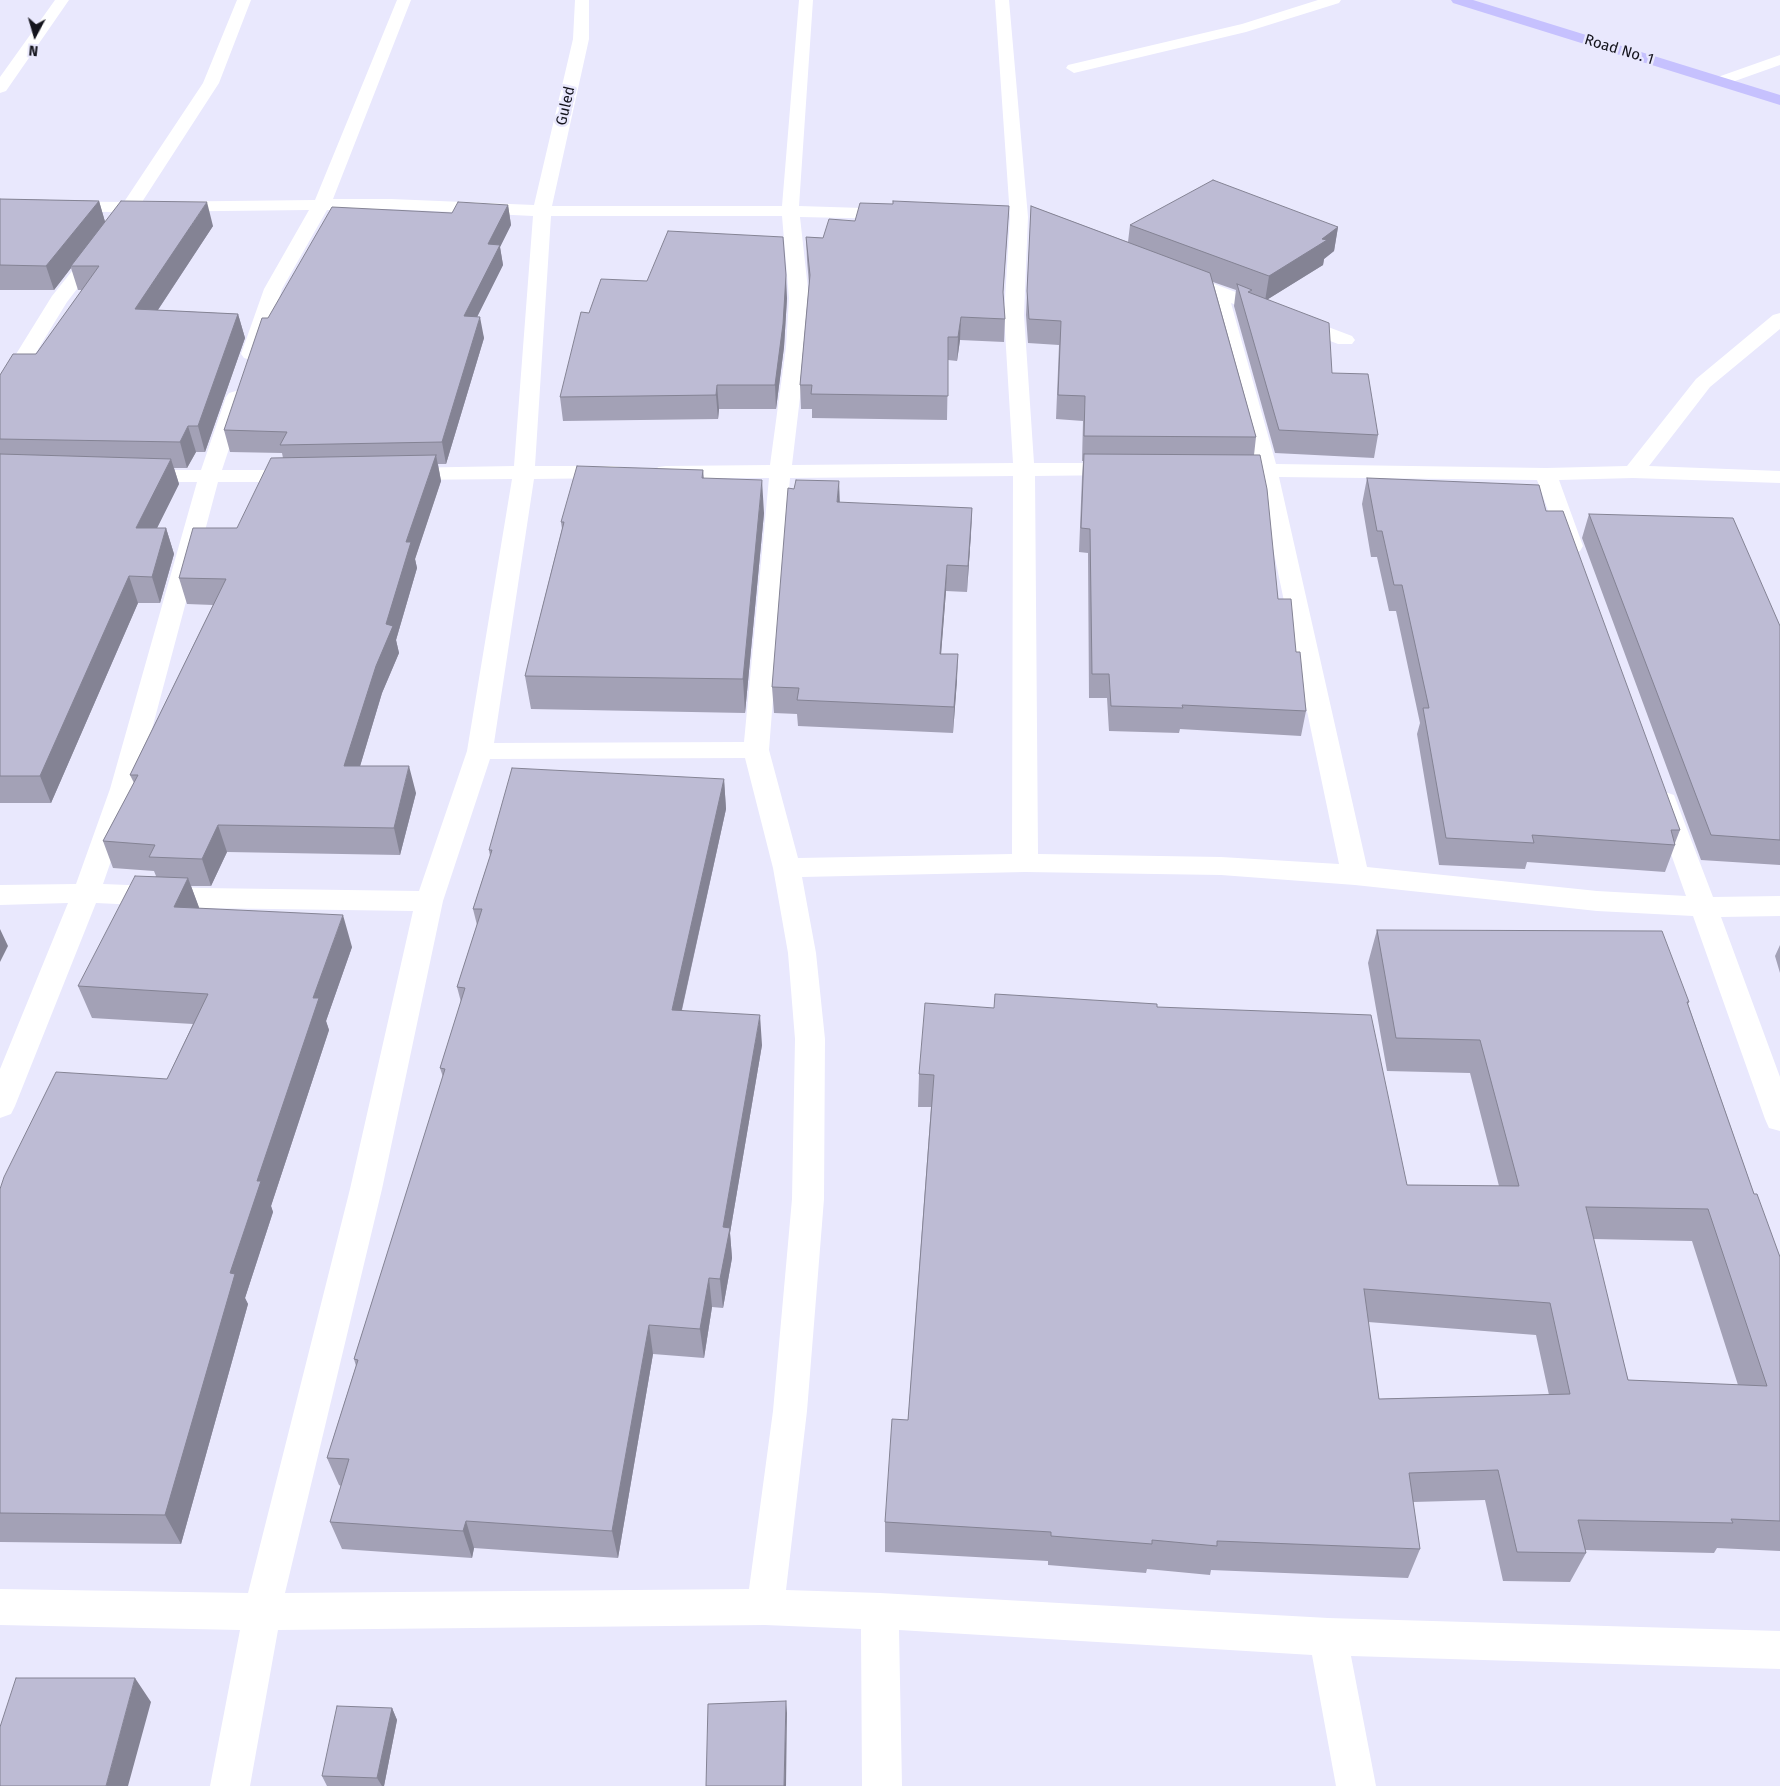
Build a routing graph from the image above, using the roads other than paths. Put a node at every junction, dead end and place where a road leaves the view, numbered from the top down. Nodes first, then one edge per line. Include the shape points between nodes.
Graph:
1 (62, 0) edge
2 (244, 0) edge
3 (404, 0) edge
4 (582, 0) edge
5 (806, 0) edge
6 (1002, 0) edge
7 (1334, 0) edge
8 (1458, 0) edge
9 (1780, 60) edge
10 (1074, 68) dead end
11 (1721, 81) junction
12 (0, 88) edge
13 (1780, 100) edge
14 (322, 204) junction
15 (0, 206) edge
16 (131, 207) junction
17 (542, 211) junction
18 (790, 212) junction
19 (910, 215) edge
20 (1000, 217) edge
21 (1020, 217) junction
22 (1038, 224) edge
23 (1164, 271) edge
24 (1218, 292) junction
25 (1780, 319) edge
26 (1344, 340) dead end
27 (0, 396) edge
28 (1024, 468) junction
29 (1140, 469) edge
30 (1209, 469) edge
31 (1267, 470) junction
32 (524, 471) junction
33 (1633, 472) junction
34 (780, 473) junction
35 (376, 474) edge
36 (1546, 474) junction
37 (120, 475) edge
38 (317, 475) edge
39 (1774, 476) edge
40 (209, 477) junction
41 (1780, 495) edge
42 (1579, 566) edge
43 (756, 750) junction
44 (480, 751) junction
45 (1657, 778) edge
46 (1025, 863) junction
47 (787, 868) junction
48 (1355, 875) junction
49 (86, 893) junction
50 (0, 895) edge
51 (429, 901) junction
52 (1780, 906) edge
53 (1704, 907) junction
54 (0, 1106) edge
55 (1780, 1119) edge
56 (0, 1607) edge
57 (765, 1607) junction
58 (880, 1611) junction
59 (262, 1612) junction
60 (1328, 1637) junction
61 (1780, 1650) edge
62 (230, 1786) edge
63 (882, 1786) edge
64 (1356, 1786) edge

1 - 12 street
2 - 16 street via 211,83
3 - 14 street
4 - 17 street, Guled via 580,39
5 - 18 street
6 - 21 street
7 - 10 street via 1246,27
8 - 11 highway, Road No. 1
9 - 11 street
11 - 13 highway, Road No. 1
14 - 16 street
14 - 17 street
14 - 40 street via 273,289
15 - 16 street
16 - 27 street via 59,300
17 - 18 street
17 - 32 street, Guled
18 - 19 street
18 - 34 street via 799,298
20 - 21 street
21 - 22 street
21 - 28 street via 1014,315
23 - 24 street
24 - 26 street
24 - 31 street
25 - 33 street via 1704,383
28 - 29 street
28 - 34 street
28 - 46 street
30 - 31 street
31 - 36 street
31 - 48 street
32 - 34 street
32 - 35 street
32 - 44 street, Guled
33 - 36 street
33 - 39 street
34 - 43 street
36 - 42 street
37 - 40 street
38 - 40 street
39 - 41 street
40 - 49 street via 124,789
43 - 44 street
43 - 47 street
44 - 51 street, Guled
45 - 53 street
46 - 47 street
46 - 48 street via 1221,866
47 - 57 street via 802,953 810,1039 808,1199 790,1411
48 - 53 street via 1597,901
49 - 50 street
49 - 51 street
49 - 54 street
51 - 59 street, Guled via 366,1188
52 - 53 street
53 - 55 street
56 - 59 street
57 - 58 street
57 - 59 street
58 - 60 street
58 - 63 street
59 - 62 street, Guled
60 - 61 street
60 - 64 street

